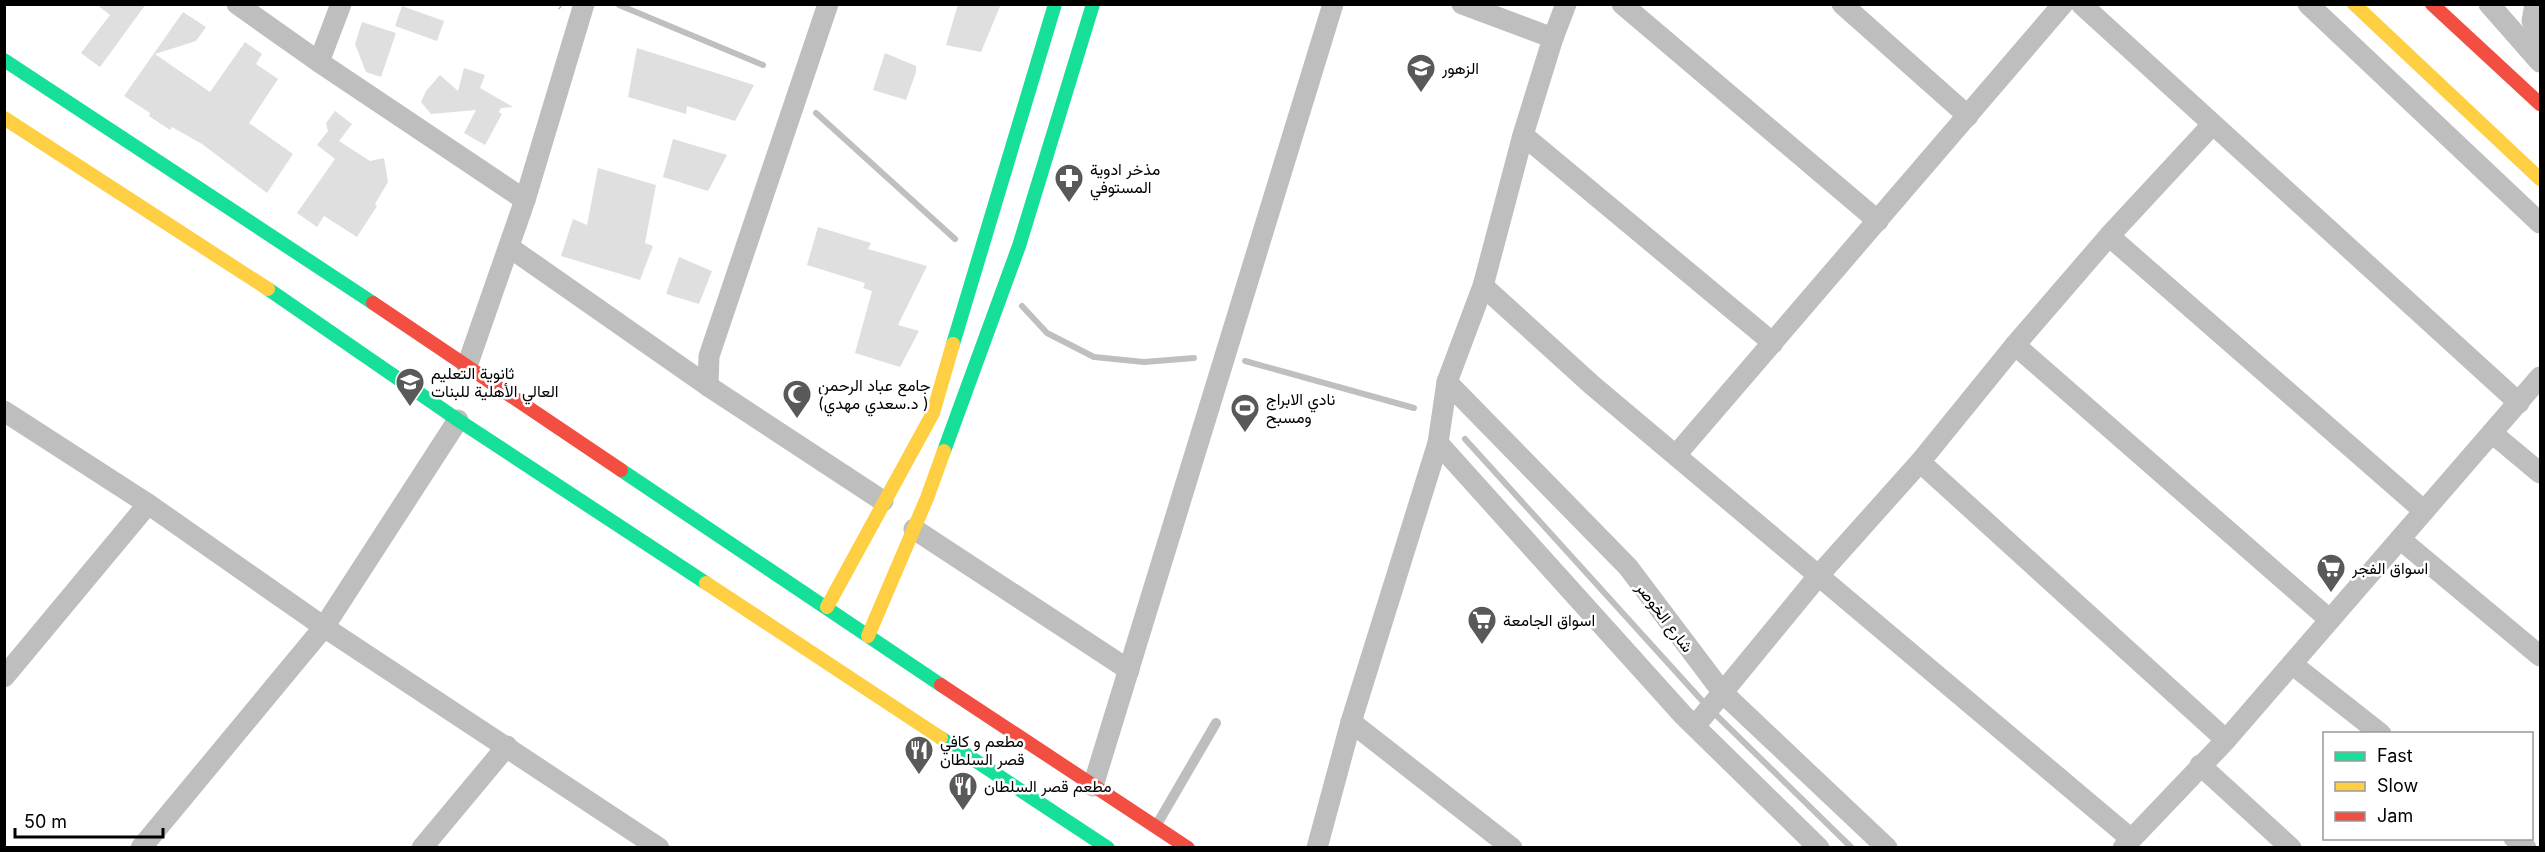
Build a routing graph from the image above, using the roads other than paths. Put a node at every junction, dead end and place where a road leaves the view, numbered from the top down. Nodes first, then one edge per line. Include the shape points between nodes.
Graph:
1 (237, 4) edge
2 (341, 4) edge
3 (584, 4) edge
4 (828, 4) edge
5 (1055, 4) edge
6 (1094, 4) edge
7 (1333, 4) edge
8 (1462, 4) edge
9 (1566, 4) edge
10 (1622, 4) edge
11 (1842, 4) edge
12 (2063, 4) edge
13 (2081, 4) edge
14 (2308, 4) edge
15 (2354, 4) edge
16 (2432, 4) edge
17 (2489, 4) edge
18 (2535, 4) edge
19 (2541, 34) edge
20 (1553, 38) junction
21 (4, 60) edge
22 (319, 62) junction
23 (2541, 62) edge
24 (2541, 104) edge
25 (1968, 116) junction
26 (4, 118) edge
27 (2212, 125) junction
28 (115, 132) junction
29 (1522, 135) junction
30 (105, 149) dead end
31 (2541, 179) edge
32 (525, 200) junction
33 (1878, 220) junction
34 (2541, 223) edge
35 (2109, 236) junction
36 (508, 247) junction
37 (1483, 286) junction
38 (1773, 343) junction
39 (2015, 345) junction
40 (467, 366) junction
41 (2541, 377) edge
42 (1447, 382) junction
43 (708, 386) junction
44 (2518, 403) junction
45 (4, 411) edge
46 (458, 420) junction
47 (2492, 433) junction
48 (1438, 443) junction
49 (1676, 455) junction
50 (1920, 462) junction
51 (2541, 473) edge
52 (883, 501) junction
53 (148, 504) junction
54 (2424, 511) junction
55 (914, 528) junction
56 (2400, 539) junction
57 (1819, 575) junction
58 (827, 607) junction
59 (2330, 620) junction
60 (324, 627) junction
61 (868, 636) junction
62 (2541, 657) edge
63 (2292, 664) junction
64 (1129, 670) junction
65 (4, 677) edge
66 (1723, 693) junction
67 (1216, 723) dead end
68 (1351, 723) junction
69 (1695, 726) junction
70 (2377, 732) edge
71 (2226, 740) junction
72 (507, 746) junction
73 (2200, 765) junction
74 (1093, 786) junction
75 (1155, 826) junction
76 (2126, 843) edge
77 (141, 848) edge
78 (422, 848) edge
79 (659, 848) edge
80 (1108, 848) edge
81 (1188, 848) edge
82 (1317, 848) edge
83 (1512, 848) edge
84 (1819, 848) edge
85 (1887, 848) edge
86 (2290, 848) edge

1 - 22 street
2 - 22 street
3 - 32 street
4 - 43 street via 709,356
5 - 52 street via 933,413
6 - 55 street via 1019,246
7 - 64 street
8 - 20 street
9 - 20 street
10 - 33 street
11 - 25 street
12 - 25 street
13 - 27 street
14 - 34 street
15 - 31 street
16 - 24 street
17 - 23 street
18 - 19 street via 2532,21
20 - 29 street
21 - 28 street
22 - 32 street
25 - 33 street
26 - 46 street via 93,170
27 - 35 street
27 - 44 street
28 - 30 street
28 - 40 street
29 - 37 street
29 - 38 street
32 - 36 street
33 - 38 street
35 - 39 street
35 - 54 street
36 - 40 street
36 - 43 street
37 - 42 street
37 - 49 street
38 - 49 street
39 - 50 street
39 - 59 street
40 - 58 street
41 - 44 street
42 - 48 street
42 - 66 street, شارع الخوصر via 1628,567
43 - 52 street
44 - 47 street
45 - 53 street
46 - 60 street
46 - 80 street
47 - 51 street
47 - 54 street
48 - 68 street
48 - 69 street
49 - 57 street
50 - 57 street
50 - 71 street
52 - 58 street
53 - 60 street
53 - 65 street
54 - 56 street
55 - 61 street
55 - 64 street
56 - 59 street
56 - 62 street
57 - 66 street
57 - 76 street
58 - 61 street
59 - 63 street
60 - 72 street
60 - 77 street
61 - 74 street
63 - 70 street
63 - 71 street
64 - 74 street
66 - 69 street
66 - 85 street, شارع الخوصر
67 - 75 lane
68 - 82 street
68 - 83 street
69 - 84 street
71 - 73 street
72 - 78 street
72 - 79 street
73 - 76 street
73 - 86 street
74 - 75 street
75 - 81 street

